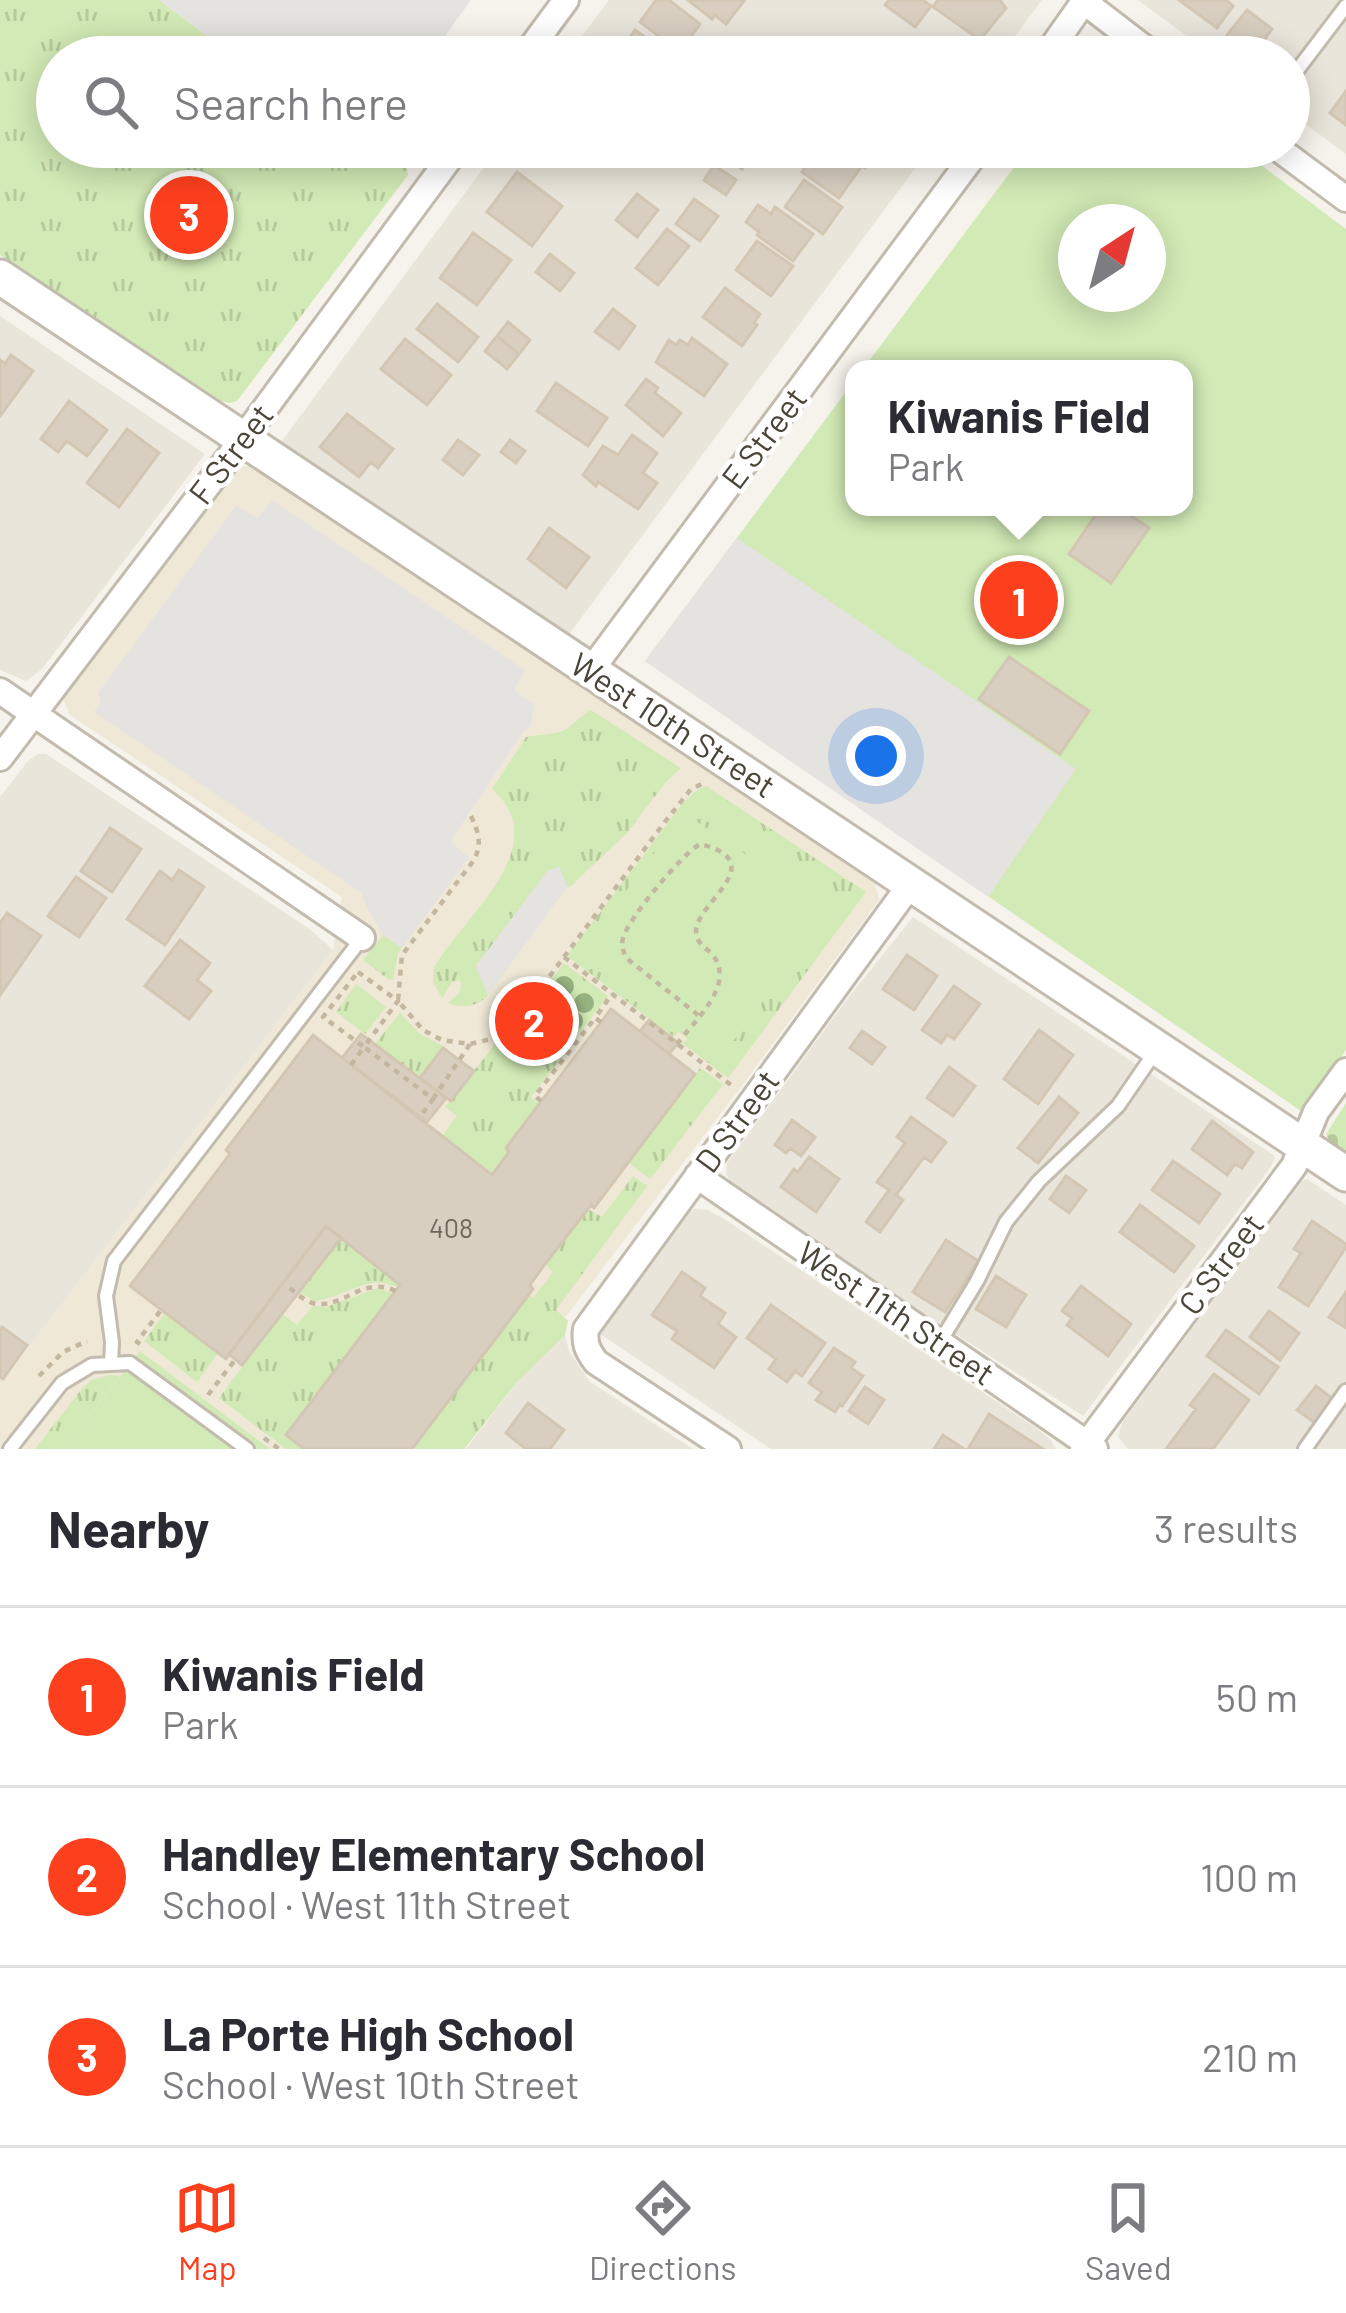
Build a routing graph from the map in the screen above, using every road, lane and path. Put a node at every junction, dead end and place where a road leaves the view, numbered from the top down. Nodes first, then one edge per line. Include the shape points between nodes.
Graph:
1 (566, 0) edge
2 (1084, 0) edge
3 (1346, 6) edge
4 (539, 36) edge
5 (1059, 36) edge
6 (1129, 36) edge
7 (1310, 53) edge
8 (442, 168) edge
9 (964, 168) edge
10 (1304, 168) edge
11 (1346, 199) edge
12 (0, 277) edge
13 (243, 438) junction
14 (591, 670) junction
15 (0, 691) edge
16 (32, 712) junction
17 (0, 758) edge
18 (707, 781) dead end
19 (471, 816) dead end
20 (910, 885) junction
21 (362, 938) joint
22 (563, 958) junction
23 (612, 994) junction
24 (398, 1001) junction
25 (698, 1015) junction
26 (470, 1044) junction
27 (677, 1044) junction
28 (364, 1047) junction
29 (1158, 1049) junction
30 (351, 1065) dead end
31 (1346, 1071) edge
32 (738, 1091) dead end
33 (433, 1099) junction
34 (542, 1101) dead end
35 (420, 1117) dead end
36 (1301, 1144) junction
37 (1346, 1174) edge
38 (697, 1176) junction
39 (290, 1288) dead end
40 (396, 1291) dead end
41 (161, 1310) dead end
42 (940, 1342) junction
43 (147, 1350) dead end
44 (236, 1360) dead end
45 (111, 1364) junction
46 (1346, 1391) edge
47 (208, 1395) dead end
48 (261, 1436) dead end
49 (1088, 1447) edge
50 (10, 1449) edge
51 (247, 1449) edge
52 (279, 1449) edge
53 (728, 1449) edge
54 (1305, 1449) edge

1 - 4 street
2 - 5 street
2 - 6 street
3 - 7 lane
8 - 13 street, F Street
9 - 14 street, E Street
10 - 11 street
12 - 13 street, West 10th Street
13 - 14 street, West 10th Street
13 - 16 street, F Street
14 - 20 street, West 10th Street
15 - 16 street
16 - 17 street, F Street
16 - 21 street
18 - 22 path via 692,789
19 - 24 path via 480,848 402,955
20 - 29 street, West 10th Street
20 - 38 street, D Street
21 - 45 lane via 114,1262 106,1296
22 - 23 path
22 - 26 path via 508,1028
23 - 27 path
23 - 34 path via 535,1096
24 - 26 path via 423,1030
24 - 28 path
24 - 28 path via 358,972 323,1017
25 - 25 path via 722,974 696,931 730,871 722,852 700,844 651,897 622,946 626,958
25 - 27 path
26 - 33 path
27 - 32 path
28 - 30 path
28 - 33 path
29 - 36 street, West 10th Street
29 - 42 lane via 1118,1106 1006,1222
31 - 36 street, C Street
33 - 35 path
36 - 37 street, West 10th Street
36 - 49 street, C Street via 1294,1166
38 - 42 street, West 11th Street
38 - 53 street, D Street via 589,1321 584,1340 596,1361
39 - 40 path via 317,1304 369,1286
41 - 43 path via 137,1342
42 - 49 street, West 11th Street
44 - 47 path
45 - 50 lane via 62,1383
45 - 51 lane via 130,1363
46 - 54 lane
48 - 52 path

